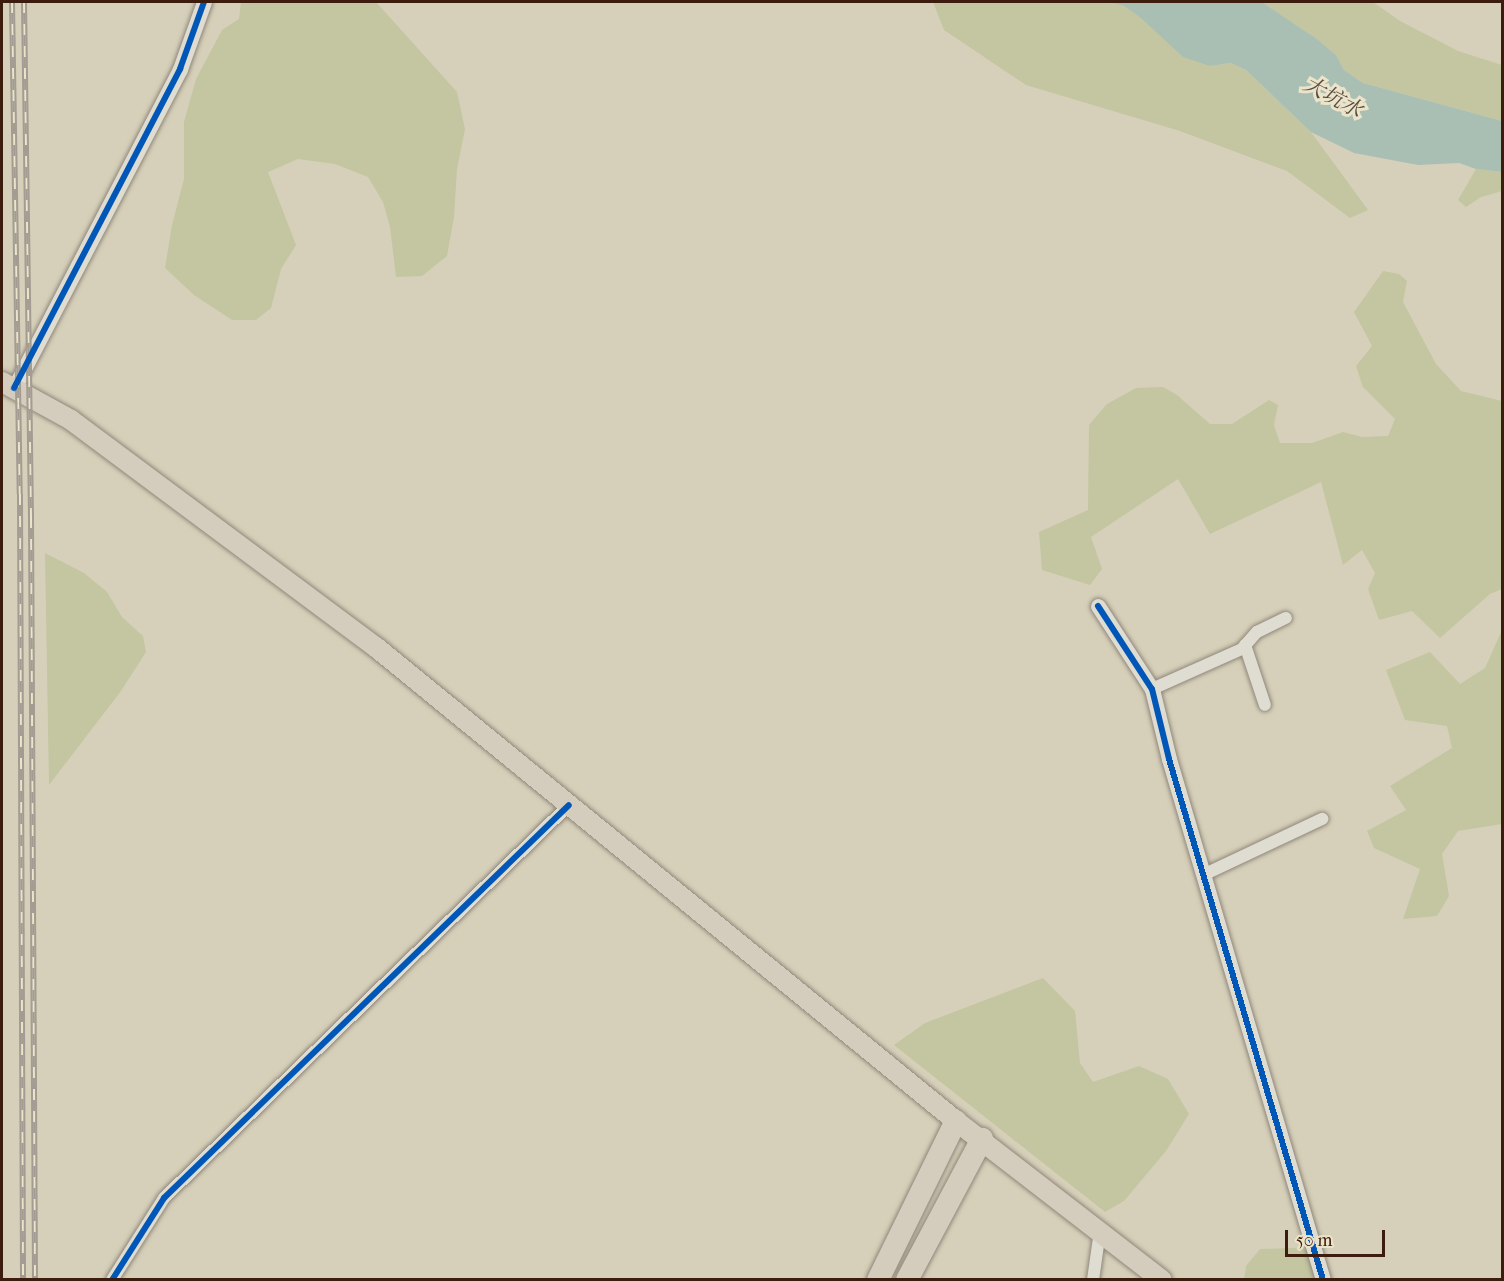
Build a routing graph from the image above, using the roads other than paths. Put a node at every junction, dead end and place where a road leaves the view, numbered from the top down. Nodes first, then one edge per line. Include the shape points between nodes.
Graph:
1 (204, 2) edge
2 (8, 385) edge
3 (1098, 606) dead end
4 (1286, 618) dead end
5 (1245, 645) junction
6 (1152, 689) junction
7 (1265, 705) dead end
8 (569, 805) junction
9 (1322, 819) dead end
10 (1203, 875) junction
11 (956, 1121) junction
12 (982, 1139) junction
13 (1100, 1231) junction
14 (112, 1280) edge
15 (879, 1280) edge
16 (907, 1280) edge
17 (1094, 1280) edge
18 (1162, 1280) edge
19 (1323, 1280) edge

1 - 2 street via 180,69
2 - 8 main road via 71,420 377,648
3 - 6 street
4 - 5 street via 1257,632
5 - 6 street
5 - 7 street
6 - 10 street via 1168,759
8 - 11 main road
8 - 14 street via 164,1198
9 - 10 street
10 - 19 street
11 - 12 main road
11 - 15 highway
12 - 13 main road
12 - 16 highway
13 - 17 street
13 - 18 main road

